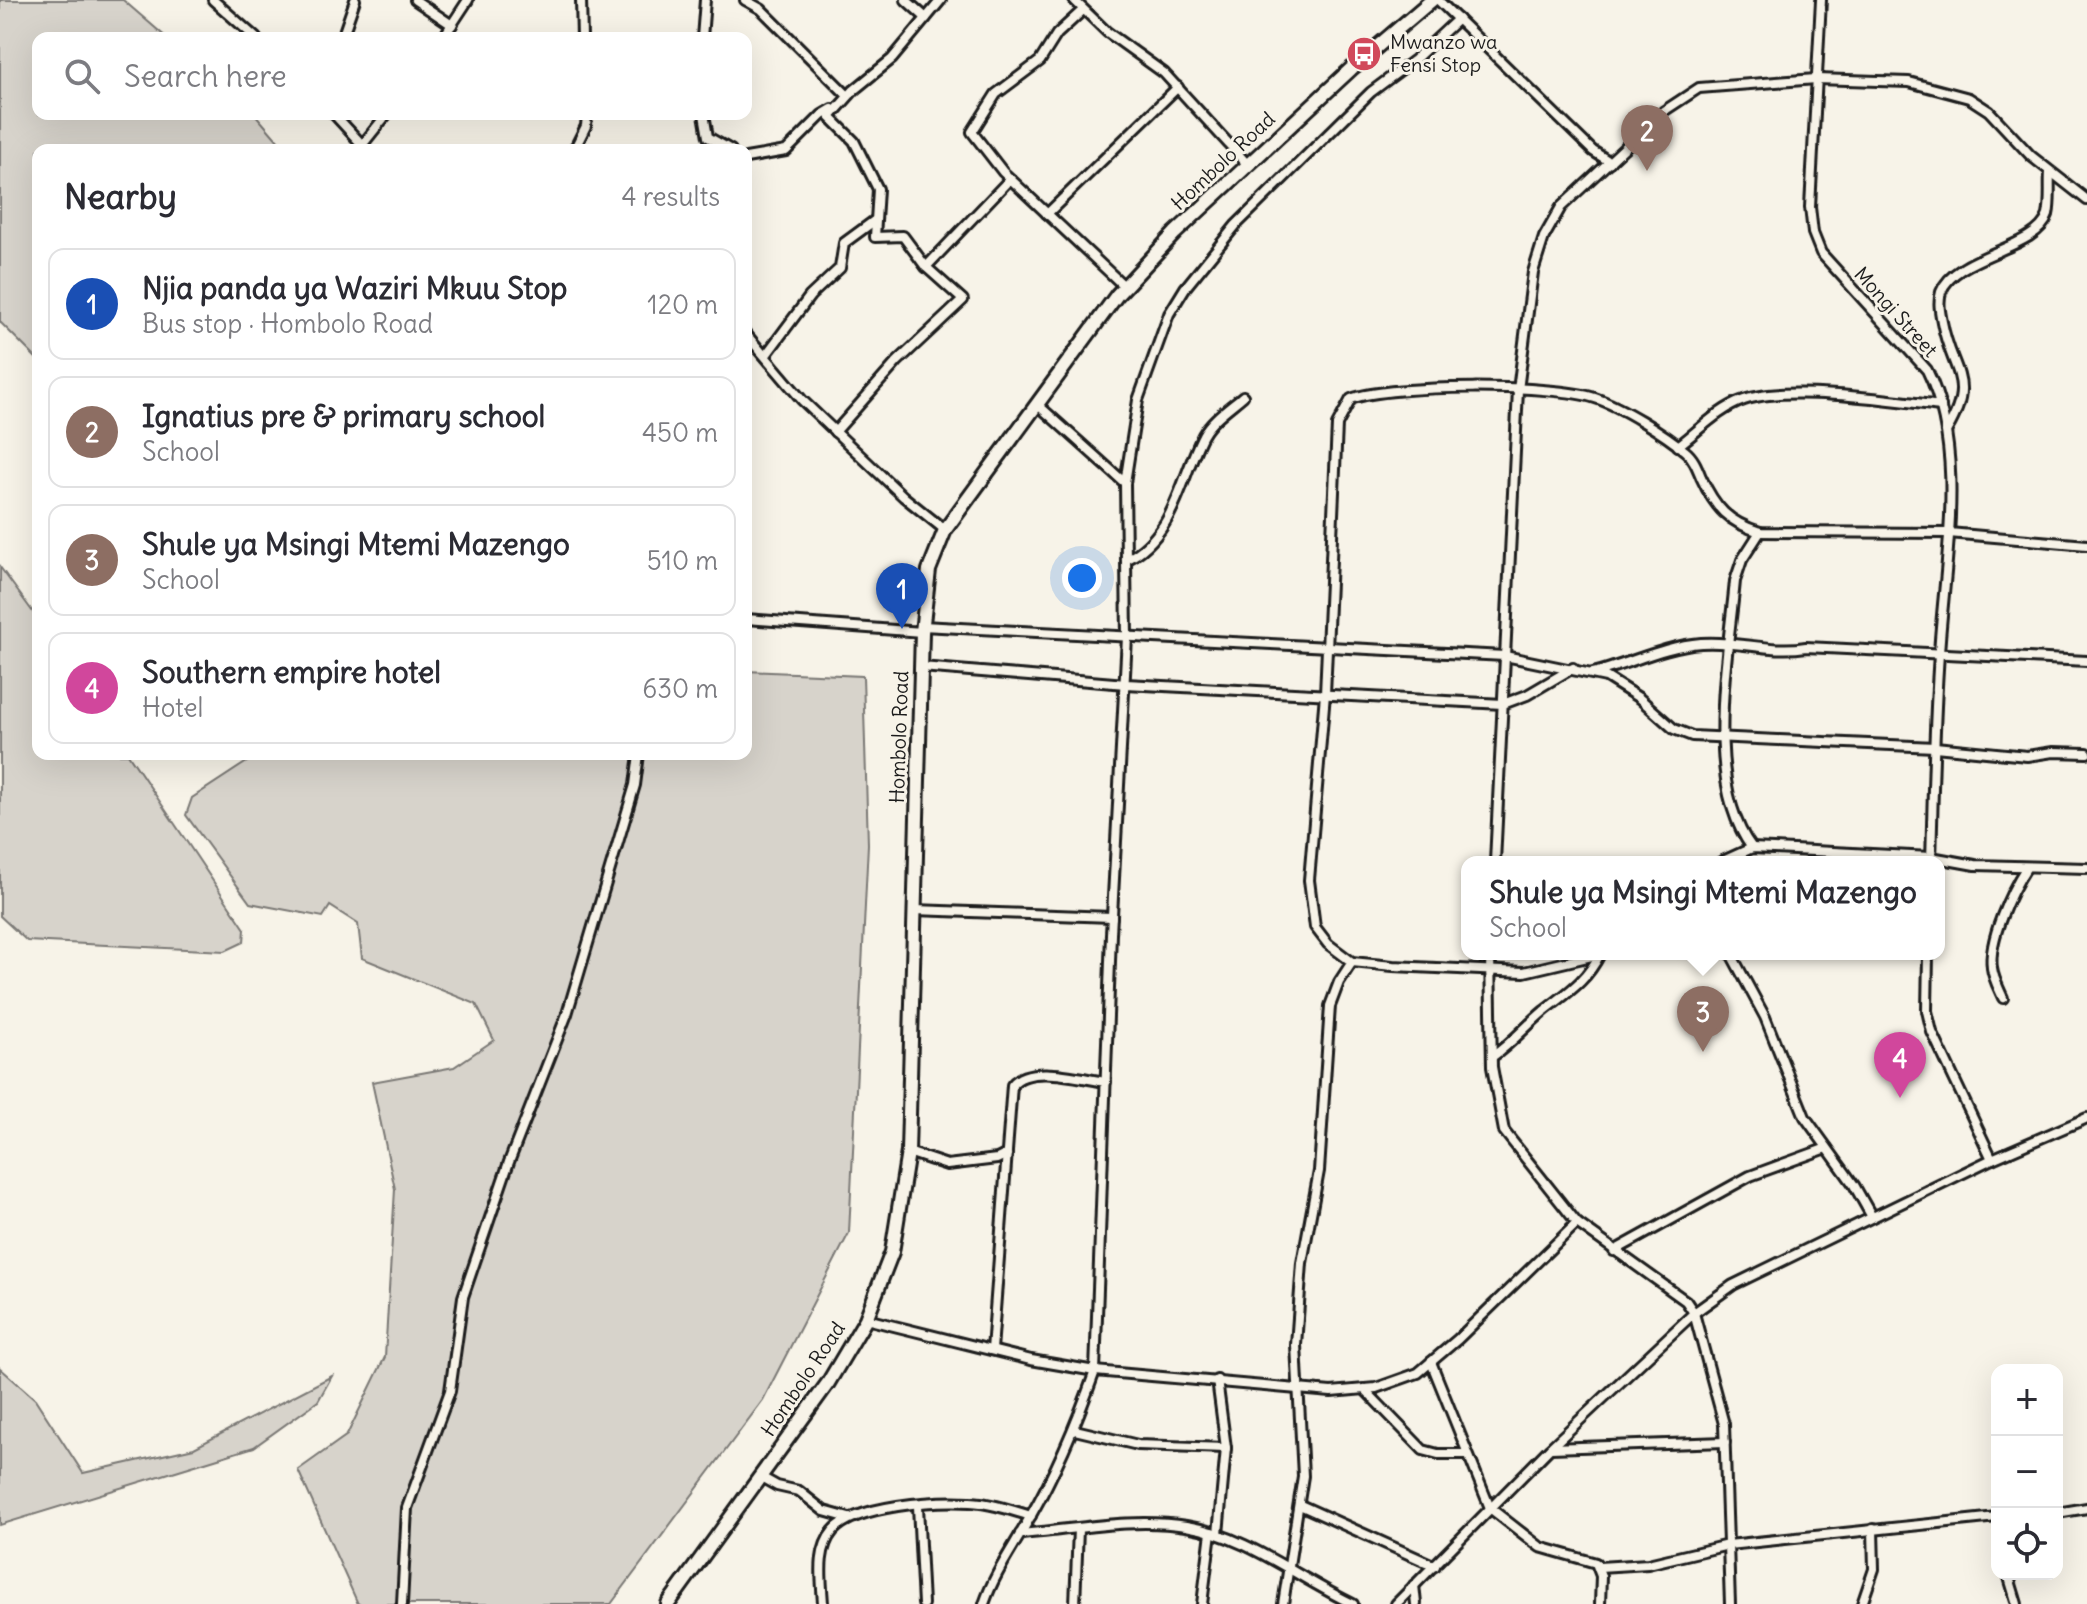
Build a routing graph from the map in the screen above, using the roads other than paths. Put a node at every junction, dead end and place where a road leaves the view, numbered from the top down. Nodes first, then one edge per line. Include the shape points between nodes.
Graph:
1 (213, 0) edge
2 (355, 0) edge
3 (415, 0) edge
4 (468, 0) edge
5 (581, 0) edge
6 (705, 0) edge
7 (745, 0) edge
8 (906, 0) edge
9 (941, 0) edge
10 (1074, 0) edge
11 (1435, 0) edge
12 (1821, 0) edge
13 (1083, 10) junction
14 (926, 18) junction
15 (1458, 19) junction
16 (452, 25) junction
17 (249, 32) edge
18 (344, 32) edge
19 (447, 32) edge
20 (582, 32) edge
21 (702, 32) edge
22 (1816, 79) junction
23 (1178, 87) junction
24 (848, 96) junction
25 (836, 107) junction
26 (340, 120) edge
27 (383, 120) edge
28 (586, 120) edge
29 (705, 120) edge
30 (362, 144) edge
31 (367, 144) edge
32 (577, 144) edge
33 (720, 144) edge
34 (752, 157) edge
35 (1610, 162) junction
36 (1248, 165) junction
37 (2050, 172) junction
38 (1010, 179) junction
39 (2087, 200) edge
40 (1047, 214) junction
41 (874, 221) junction
42 (926, 267) junction
43 (1125, 287) junction
44 (752, 340) edge
45 (766, 355) junction
46 (1518, 390) junction
47 (1243, 396) dead end
48 (1038, 405) junction
49 (1941, 406) junction
50 (1947, 430) junction
51 (835, 432) junction
52 (1678, 446) junction
53 (1125, 483) junction
54 (945, 530) junction
55 (1760, 532) junction
56 (1949, 533) junction
57 (2087, 545) edge
58 (1126, 560) junction
59 (752, 619) edge
60 (922, 629) junction
61 (1127, 637) junction
62 (1729, 643) junction
63 (1327, 647) junction
64 (1939, 653) junction
65 (1505, 656) junction
66 (2087, 661) edge
67 (921, 667) junction
68 (1573, 668) junction
69 (1592, 673) junction
70 (1126, 684) junction
71 (1325, 694) junction
72 (1503, 704) junction
73 (1723, 740) junction
74 (1935, 747) junction
75 (2087, 753) edge
76 (638, 760) edge
77 (1752, 848) junction
78 (1495, 856) edge
79 (1734, 856) edge
80 (1871, 856) edge
81 (1931, 856) edge
82 (1945, 861) edge
83 (2026, 868) junction
84 (2087, 868) edge
85 (914, 910) junction
86 (1112, 917) junction
87 (1490, 960) edge
88 (1575, 960) edge
89 (1596, 960) edge
90 (1734, 960) edge
91 (1928, 960) edge
92 (1352, 962) junction
93 (1490, 972) junction
94 (2003, 998) dead end
95 (1492, 1057) junction
96 (1106, 1082) junction
97 (2087, 1118) edge
98 (1827, 1148) junction
99 (908, 1152) junction
100 (1007, 1154) junction
101 (1992, 1159) junction
102 (1872, 1217) junction
103 (1577, 1223) junction
104 (1614, 1251) junction
105 (1694, 1313) junction
106 (866, 1319) junction
107 (992, 1350) junction
108 (1431, 1362) junction
109 (1095, 1371) junction
110 (1217, 1380) junction
111 (1300, 1389) junction
112 (1364, 1389) junction
113 (1075, 1430) junction
114 (1725, 1442) junction
115 (1226, 1448) junction
116 (1550, 1448) junction
117 (1468, 1454) junction
118 (761, 1477) junction
119 (1300, 1505) junction
120 (918, 1506) junction
121 (1490, 1508) junction
122 (2087, 1508) edge
123 (2063, 1512) edge
124 (1031, 1516) junction
125 (849, 1518) junction
126 (1991, 1518) edge
127 (1078, 1529) junction
128 (1873, 1529) junction
129 (1214, 1533) junction
130 (1020, 1534) junction
131 (1728, 1545) junction
132 (1435, 1566) junction
133 (1289, 1567) junction
134 (1599, 1567) junction
135 (2010, 1580) edge
136 (1414, 1585) junction
137 (402, 1604) edge
138 (668, 1604) edge
139 (823, 1604) edge
140 (923, 1604) edge
141 (984, 1604) edge
142 (1075, 1604) edge
143 (1202, 1604) edge
144 (1283, 1604) edge
145 (1353, 1604) edge
146 (1396, 1604) edge
147 (1416, 1604) edge
148 (1600, 1604) edge
149 (1730, 1604) edge
150 (1862, 1604) edge
151 (2017, 1604) edge

1 - 17 street
2 - 18 street
3 - 16 street
4 - 16 street
5 - 20 street
6 - 21 street
7 - 24 street via 761,9
8 - 14 street
9 - 14 street
10 - 13 street
11 - 15 street
11 - 36 street, Hombolo Road
12 - 22 street, Mongi Street
13 - 23 street
13 - 38 street via 1057,34 1040,61 996,94 972,132
14 - 24 street via 892,59
15 - 35 street
15 - 53 street via 1286,173 1185,288 1169,314 1138,400
16 - 19 street
22 - 35 street via 1699,88 1664,111
22 - 37 street via 1909,82 1969,98
22 - 49 street, Mongi Street via 1813,233 1821,253 1927,370
23 - 36 street
23 - 40 street
24 - 25 street
25 - 34 street via 786,151
25 - 41 street via 830,121 854,141 878,189
26 - 30 street
27 - 31 street
28 - 32 street
29 - 33 street via 708,137
35 - 46 street via 1561,207 1544,237 1533,272
36 - 43 street, Hombolo Road
37 - 39 street
37 - 50 street via 2044,222 1956,273 1942,291 1939,305 1947,346 1963,395
38 - 40 street
38 - 42 street
40 - 43 street
41 - 42 street via 875,237 903,236
41 - 45 street via 844,243 840,268 810,296
42 - 51 street via 963,300 897,362
43 - 48 street, Hombolo Road
44 - 45 street
45 - 51 street
46 - 52 street via 1568,391 1597,398
46 - 63 street via 1400,389 1369,392 1345,406 1337,425
46 - 65 street
47 - 58 street via 1202,436 1163,526
48 - 53 street
48 - 54 street, Hombolo Road
49 - 50 street, Mongi Street
49 - 52 street via 1870,398 1757,396 1729,407
50 - 56 street, Mongi Street
51 - 54 street
52 - 55 street via 1694,461 1722,513 1734,524
53 - 58 street
54 - 60 street, Hombolo Road via 929,570
55 - 56 street
55 - 62 street via 1735,581
56 - 57 street
56 - 64 street, Mongi Street
58 - 61 street
59 - 60 street
60 - 61 street
60 - 67 street, Hombolo Road
61 - 63 street
61 - 70 street
62 - 64 street via 1786,650
62 - 69 street via 1684,645
62 - 73 street
63 - 65 street
63 - 71 street
64 - 66 street
64 - 74 street, Mongi Street
65 - 68 street
65 - 72 street
67 - 70 street
67 - 85 street, Hombolo Road
68 - 69 street
68 - 72 street
69 - 73 street via 1620,683 1674,729
70 - 71 street
70 - 86 street
71 - 72 street
71 - 92 street via 1309,902 1321,936
72 - 78 street
73 - 74 street
73 - 77 street via 1729,807
74 - 75 street via 2027,756
74 - 81 street, Mongi Street
76 - 137 street via 567,1014 463,1297 450,1391 407,1508
77 - 79 street
77 - 80 street
82 - 83 street
83 - 84 street
83 - 94 street via 2012,889 1992,955
85 - 86 street
85 - 99 street, Hombolo Road
86 - 96 street
87 - 93 street
88 - 93 street via 1524,972
89 - 95 street via 1579,987
90 - 98 street via 1765,1017 1805,1117
91 - 101 street via 1932,1032
92 - 93 street
92 - 111 street via 1333,993 1328,1020 1319,1171 1301,1278 1296,1345
93 - 95 street
95 - 103 street via 1504,1131
96 - 100 street via 1046,1075 1016,1080
96 - 109 street
97 - 101 street
98 - 102 street
98 - 104 street via 1750,1176
99 - 100 street via 947,1165
99 - 106 street, Hombolo Road via 892,1252
100 - 107 street
101 - 102 street
102 - 105 street via 1733,1285
103 - 104 street
103 - 108 street
104 - 105 street via 1686,1301
105 - 114 street
105 - 116 street
106 - 107 street
106 - 118 street, Hombolo Road
107 - 109 street
108 - 112 street via 1418,1373
108 - 117 street
109 - 110 street
109 - 113 street
110 - 111 street
110 - 115 street
111 - 112 street
111 - 119 street
112 - 117 street via 1423,1450
113 - 115 street via 1138,1445
113 - 124 street
114 - 116 street
114 - 131 street
115 - 129 street
116 - 121 street
117 - 121 street
118 - 125 street via 799,1491 824,1511
118 - 138 street, Hombolo Road
119 - 132 street
119 - 133 street
120 - 124 street via 971,1502
120 - 125 street
120 - 140 street
121 - 132 street
121 - 134 street via 1540,1547 1592,1560
122 - 123 street
124 - 130 street
125 - 139 street via 832,1532 822,1555
126 - 128 street
127 - 129 street via 1151,1523
127 - 130 street
127 - 142 street
128 - 131 street
128 - 150 street via 1874,1569
129 - 133 street
129 - 143 street
130 - 141 street
131 - 134 street via 1648,1564
131 - 149 street
132 - 136 street
133 - 144 street
133 - 145 street
134 - 148 street
135 - 151 street
136 - 146 street
136 - 147 street

